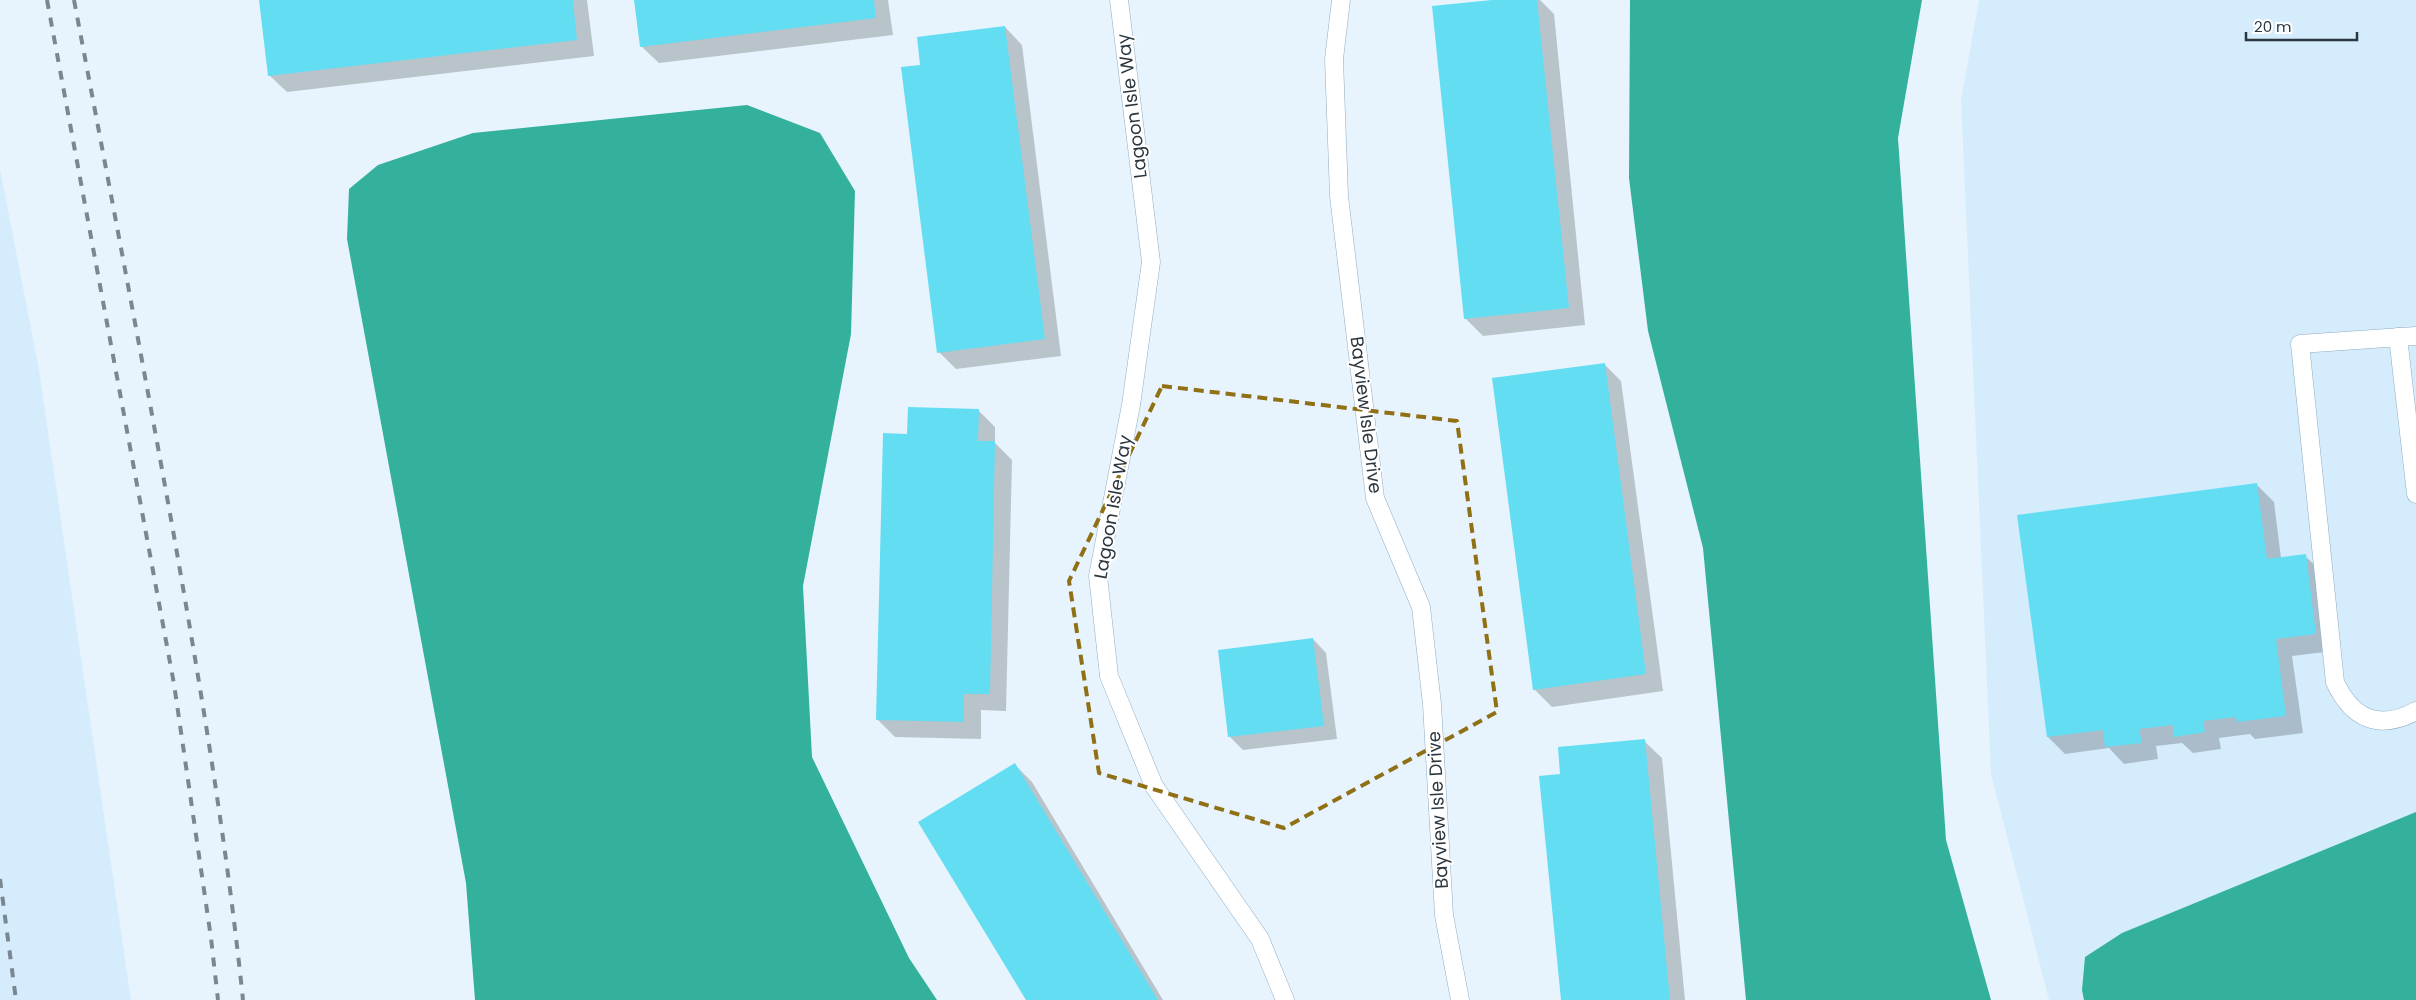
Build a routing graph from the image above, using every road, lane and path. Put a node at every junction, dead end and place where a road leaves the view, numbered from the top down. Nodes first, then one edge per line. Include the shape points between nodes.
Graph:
1 (1119, 0) edge
2 (1341, 0) edge
3 (2416, 336) edge
4 (2398, 337) junction
5 (2416, 494) edge
6 (2416, 711) edge
7 (1285, 1000) edge
8 (1460, 1000) edge

1 - 7 lane, Lagoon Isle Way via 1151,262 1131,405 1098,576 1109,676 1154,786 1260,939
2 - 8 lane, Bayview Isle Drive via 1334,59 1339,196 1370,459 1375,498 1421,607 1432,704 1444,915
3 - 4 lane
4 - 5 lane
4 - 6 lane via 2300,344 2335,682 2341,696 2354,710 2368,718 2386,722

